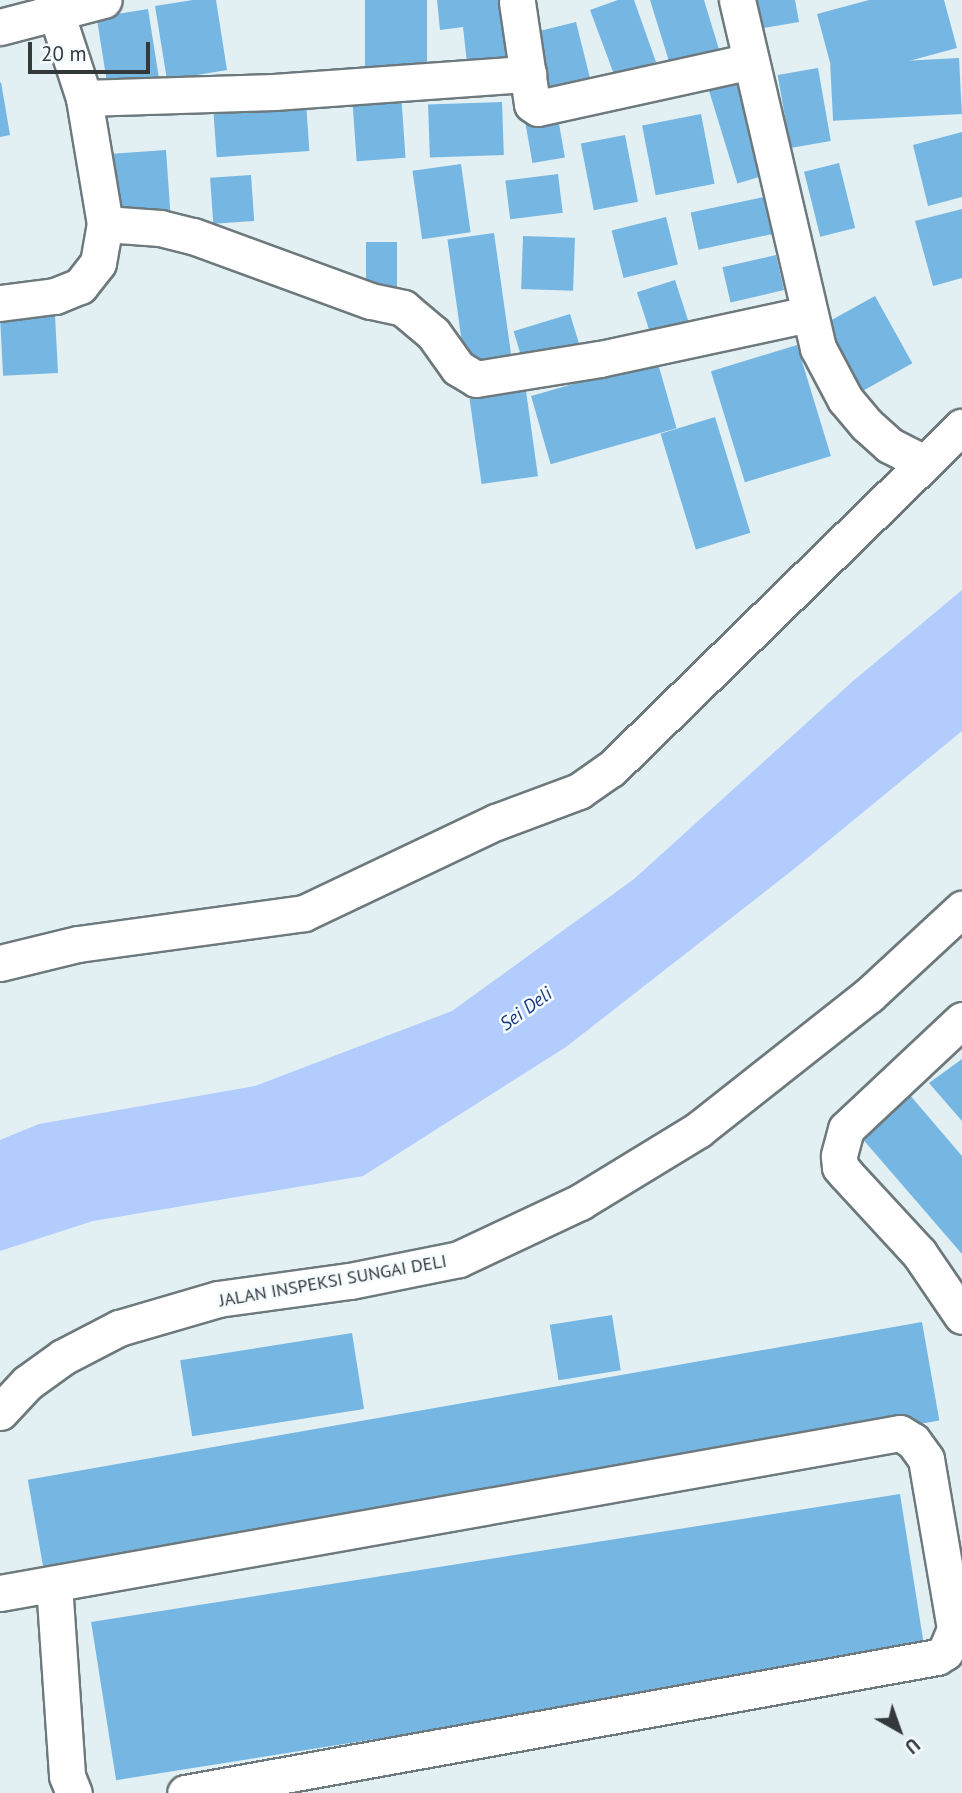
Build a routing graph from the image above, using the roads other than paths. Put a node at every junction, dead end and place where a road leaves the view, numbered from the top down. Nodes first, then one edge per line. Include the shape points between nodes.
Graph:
1 (104, 0) edge
2 (737, 0) edge
3 (517, 2) dead end
4 (55, 7) edge
5 (0, 27) edge
6 (751, 61) junction
7 (528, 74) junction
8 (84, 99) junction
9 (105, 224) junction
10 (0, 303) edge
11 (809, 314) junction
12 (962, 427) edge
13 (923, 462) junction
14 (955, 928) edge
15 (0, 963) edge
16 (962, 1020) edge
17 (962, 1317) edge
18 (0, 1412) edge
19 (54, 1584) junction
20 (0, 1593) edge
21 (74, 1793) edge
22 (185, 1793) edge

1 - 4 street
2 - 6 street
3 - 7 street
4 - 5 street
4 - 8 street
6 - 7 street via 542,108 532,104
6 - 11 street
7 - 8 street via 274,92
8 - 9 street
9 - 10 street via 98,263 80,286 55,296
9 - 11 street via 193,236 371,301 403,308 433,333 458,368 476,379 600,359
11 - 13 street via 818,348 845,399 889,445
12 - 13 street
13 - 15 street via 611,769 579,791 496,822 304,913 78,944
14 - 18 street, JALAN INSPEKSI SUNGAI DELI via 698,1130 580,1202 459,1259 350,1281 218,1299 119,1328 63,1357 27,1383
16 - 17 street via 846,1129 839,1156 840,1167 919,1253
19 - 20 street
19 - 21 street via 67,1776
19 - 22 street via 900,1433 913,1441 926,1459 955,1629 954,1639 937,1657

